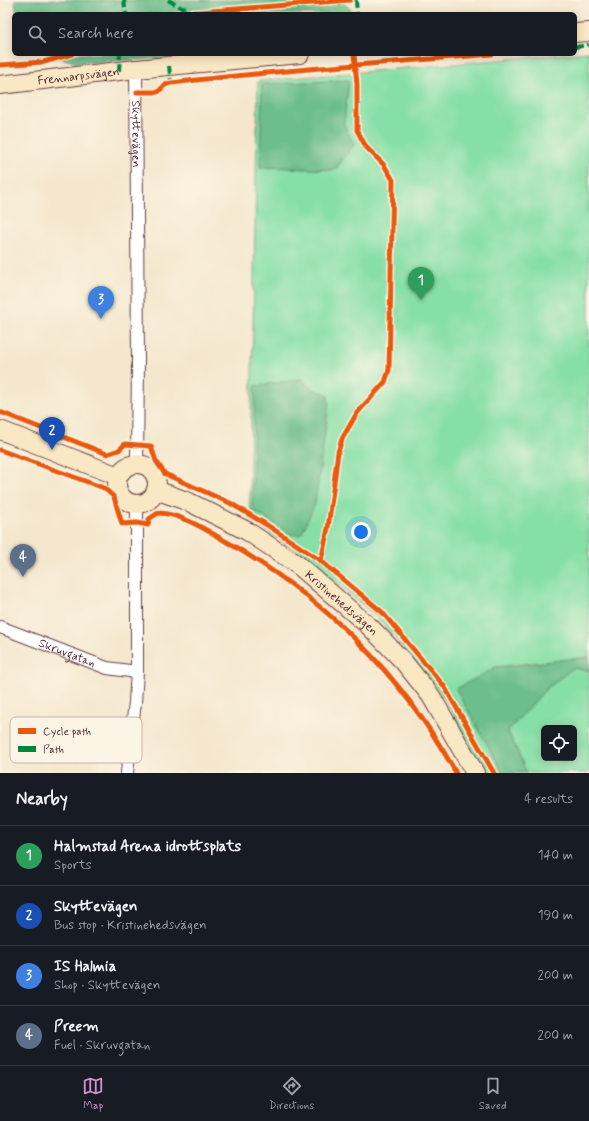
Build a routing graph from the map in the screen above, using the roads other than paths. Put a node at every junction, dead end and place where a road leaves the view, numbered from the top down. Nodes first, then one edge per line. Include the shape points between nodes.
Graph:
1 (589, 32) edge
2 (577, 33) edge
3 (278, 56) edge
4 (136, 69) junction
5 (0, 85) edge
6 (0, 430) edge
7 (137, 464) junction
8 (118, 476) junction
9 (156, 490) junction
10 (137, 504) junction
11 (0, 627) edge
12 (137, 672) junction
13 (134, 717) edge
14 (128, 763) edge
15 (127, 773) edge
16 (475, 773) edge

1 - 2 street
3 - 4 street, Frennarpsvägen
4 - 5 street, Frennarpsvägen
4 - 7 street, Skyttevägen
6 - 8 street
7 - 8 street via 126,467
7 - 9 street via 152,471 157,482
8 - 10 street via 116,484 119,494 127,501
9 - 10 street via 148,500
9 - 16 street, Kristinehedsvägen via 189,502 247,531 298,565 370,627 403,661 431,696
10 - 12 street
11 - 12 street, Skruvgatan via 107,668
12 - 13 street
14 - 15 street

